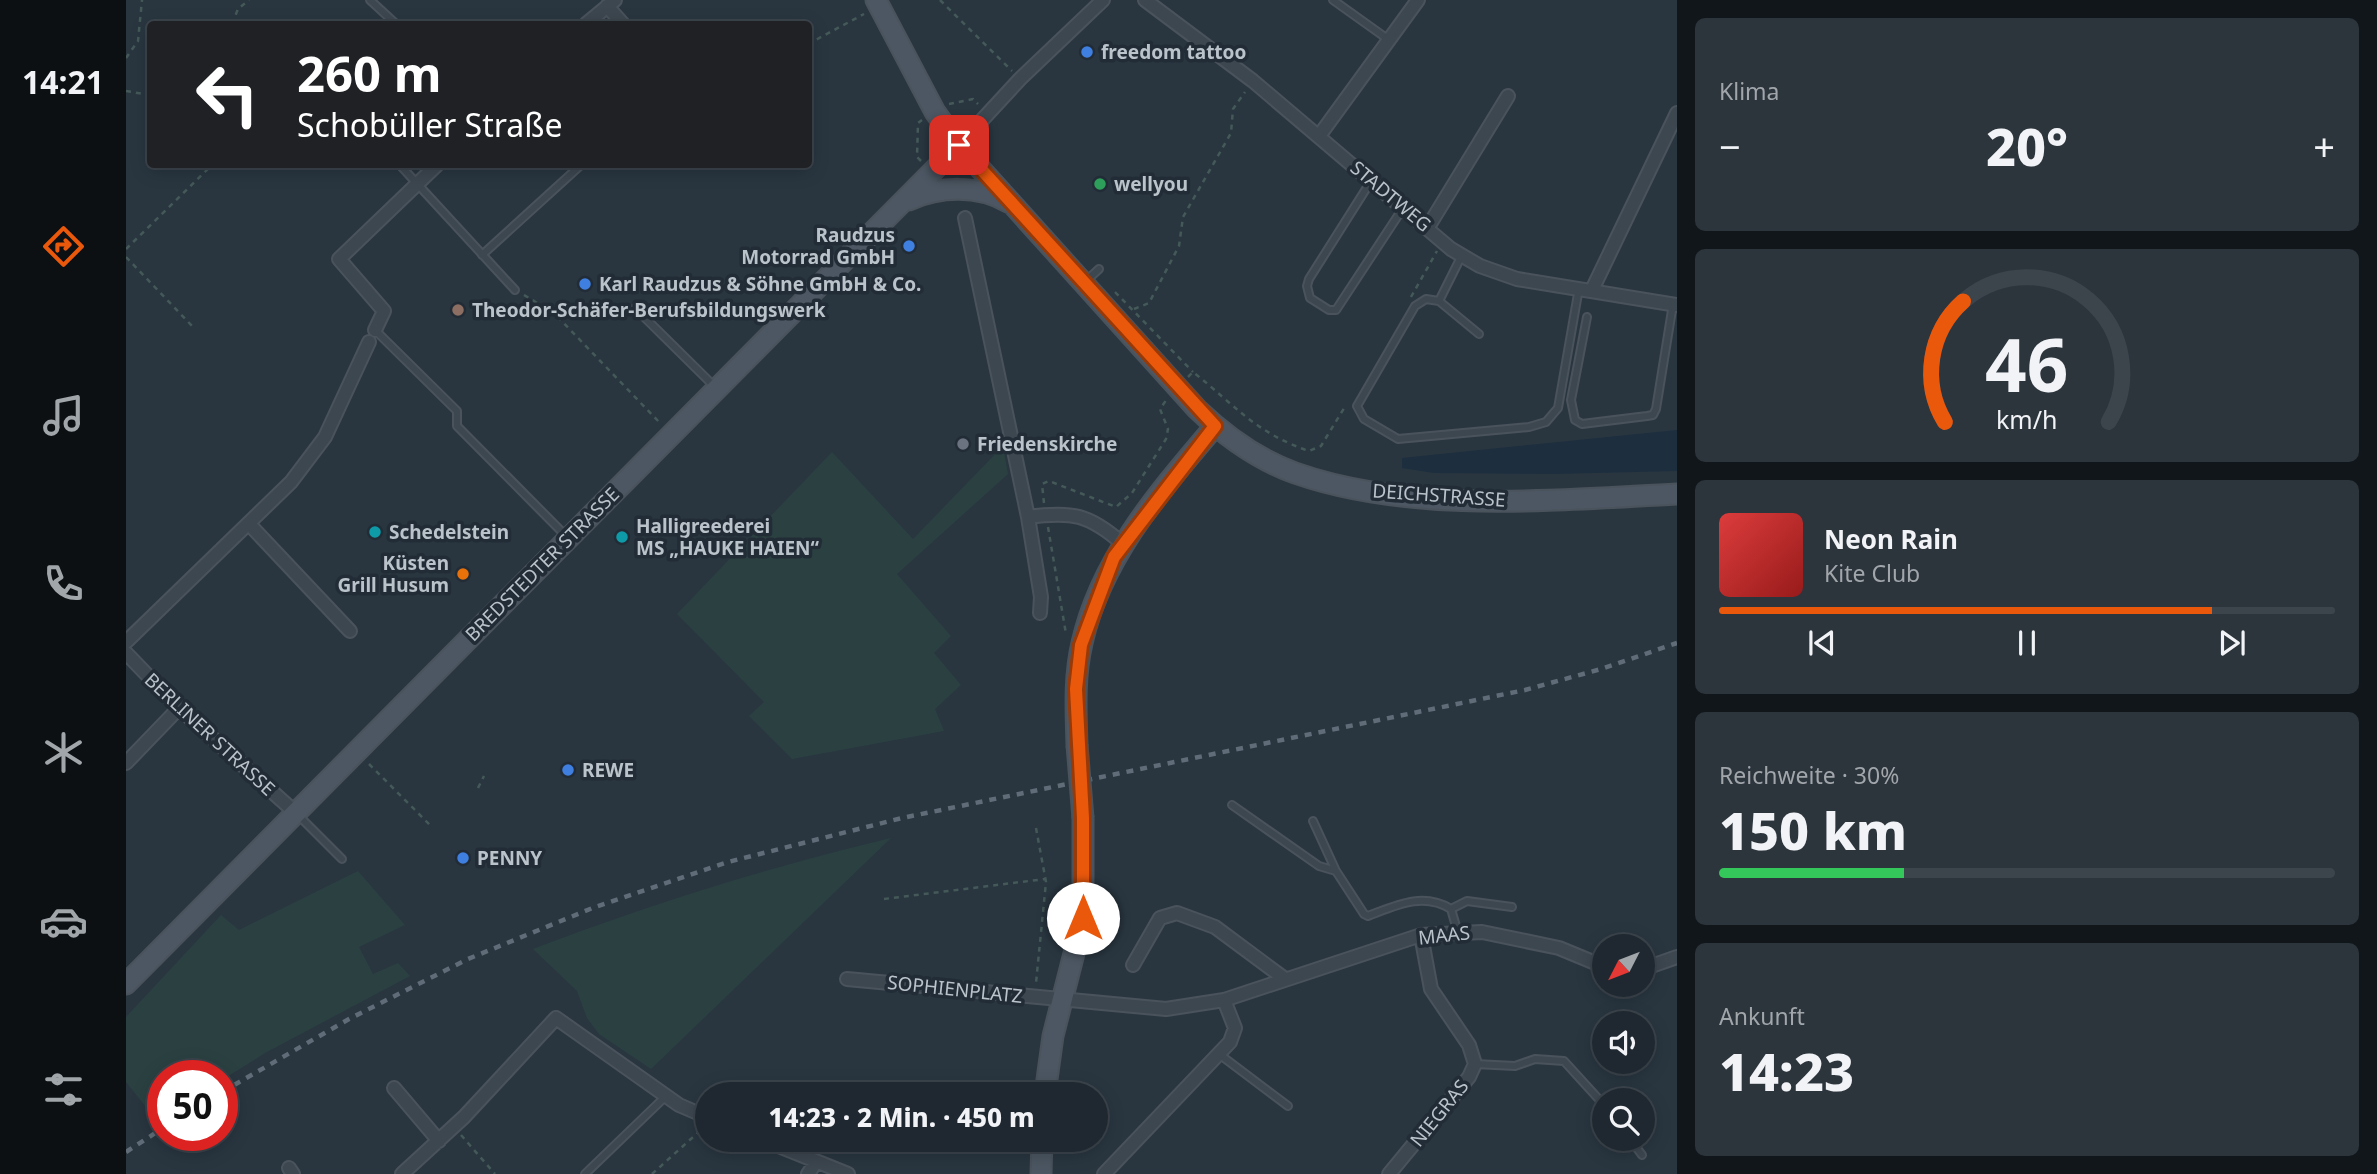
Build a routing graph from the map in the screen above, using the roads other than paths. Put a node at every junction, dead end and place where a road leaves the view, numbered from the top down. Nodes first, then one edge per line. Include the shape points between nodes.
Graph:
1 (370, 0) edge
2 (1103, 0) edge
3 (1145, 0) edge
4 (1333, 0) edge
5 (1418, 0) edge
6 (611, 3) edge
7 (878, 3) edge
8 (393, 21) edge
9 (590, 21) edge
10 (621, 21) edge
11 (1389, 40) junction
12 (1508, 96) dead end
13 (1677, 113) edge
14 (1319, 136) junction
15 (959, 145) junction
16 (403, 168) edge
17 (434, 168) edge
18 (578, 168) edge
19 (1371, 180) junction
20 (418, 184) junction
21 (902, 203) junction
22 (1404, 207) junction
23 (1017, 208) junction
24 (965, 218) dead end
25 (1428, 227) junction
26 (482, 255) junction
27 (1462, 255) junction
28 (1099, 269) dead end
29 (1087, 280) junction
30 (515, 289) road end
31 (1586, 289) junction
32 (1439, 301) junction
33 (1675, 305) edge
34 (635, 308) dead end
35 (1587, 317) dead end
36 (1479, 334) dead end
37 (372, 336) junction
38 (717, 389) junction
39 (1215, 426) junction
40 (1677, 494) edge
41 (1028, 517) junction
42 (248, 524) junction
43 (568, 538) junction
44 (1123, 544) junction
45 (1040, 614) dead end
46 (350, 631) dead end
47 (126, 642) edge
48 (126, 653) edge
49 (179, 708) junction
50 (126, 763) edge
51 (1232, 805) dead end
52 (297, 814) junction
53 (1313, 821) dead end
54 (342, 859) dead end
55 (1336, 871) junction
56 (1512, 906) dead end
57 (1451, 909) junction
58 (1458, 933) junction
59 (1421, 935) junction
60 (1677, 957) edge
61 (1592, 961) edge
62 (1656, 964) edge
63 (1133, 965) dead end
64 (847, 979) dead end
65 (1285, 979) junction
66 (126, 984) edge
67 (1064, 1000) junction
68 (1224, 1000) junction
69 (1219, 1054) junction
70 (1475, 1064) junction
71 (1047, 1082) edge
72 (394, 1088) dead end
73 (1592, 1091) edge
74 (666, 1096) junction
75 (1288, 1106) dead end
76 (695, 1111) edge
77 (439, 1141) junction
78 (1639, 1151) edge
79 (792, 1152) edge
80 (1042, 1152) edge
81 (1642, 1155) dead end
82 (816, 1162) junction
83 (402, 1174) edge
84 (585, 1174) edge
85 (808, 1174) edge
86 (848, 1174) edge
87 (1041, 1174) edge
88 (1104, 1174) edge
89 (1389, 1174) edge

1 - 8 lane
2 - 15 street
3 - 14 street, STADTWEG
4 - 11 lane
5 - 11 street
6 - 9 street
6 - 10 street
7 - 15 main road, DEICHSTRASSE via 935,112
11 - 14 street
12 - 25 street
13 - 31 street
14 - 19 street, STADTWEG
15 - 21 main road, BREDSTEDTER STRASSE
15 - 23 main road, DEICHSTRASSE
16 - 20 lane
17 - 20 street
18 - 26 lane
19 - 22 street, STADTWEG
19 - 22 lane via 1309,279 1310,298 1336,310
20 - 26 lane
20 - 37 street via 339,259 384,311
21 - 23 main road via 947,190 989,194
21 - 38 main road, BREDSTEDTER STRASSE
22 - 25 street, STADTWEG
23 - 29 main road, DEICHSTRASSE
24 - 41 street
25 - 27 street, STADTWEG
26 - 30 lane
27 - 31 street, STADTWEG via 1517,279
27 - 32 lane
28 - 29 lane
29 - 39 main road, DEICHSTRASSE
31 - 32 lane via 1558,408 1546,422 1398,439 1364,419 1357,406 1415,306 1426,299
31 - 33 street, STADTWEG
32 - 36 lane
33 - 35 lane via 1653,415 1582,424 1575,420 1571,400
34 - 38 lane
37 - 42 street via 325,436 291,482
37 - 43 lane via 457,411 457,426
38 - 43 main road, BREDSTEDTER STRASSE
39 - 40 main road, DEICHSTRASSE via 1294,472 1388,493 1526,501
39 - 44 main road
41 - 44 street via 1081,515
41 - 45 street
42 - 46 street
42 - 47 street
43 - 52 main road, BREDSTEDTER STRASSE
44 - 67 main road, bridge via 1100,588 1081,645 1076,689 1083,918
48 - 49 street, BERLINER STRASSE
49 - 50 street
49 - 52 street, BERLINER STRASSE
51 - 55 lane via 1319,866
52 - 54 lane
52 - 66 main road, BREDSTEDTER STRASSE
53 - 55 lane
55 - 57 lane via 1356,906 1368,916 1423,899
56 - 57 lane via 1467,901
57 - 58 lane
58 - 59 street, MAAS
58 - 61 street, MAAS via 1519,937
59 - 65 street, MAAS
59 - 70 street, NIEGRAS via 1431,989 1469,1045
60 - 62 street
63 - 65 street via 1160,918 1177,913 1215,927
64 - 67 street, SOPHIENPLATZ
65 - 68 street, MAAS
67 - 68 street, MAAS via 1166,1009
67 - 71 main road
68 - 69 street via 1236,1028
69 - 75 lane
69 - 88 street
70 - 73 lane via 1515,1066 1535,1059 1564,1060
70 - 89 street, NIEGRAS
72 - 77 street
74 - 76 street
74 - 77 street via 556,1018
74 - 84 lane
77 - 83 street
78 - 81 lane
79 - 82 street
80 - 87 main road
82 - 85 street
82 - 86 street

